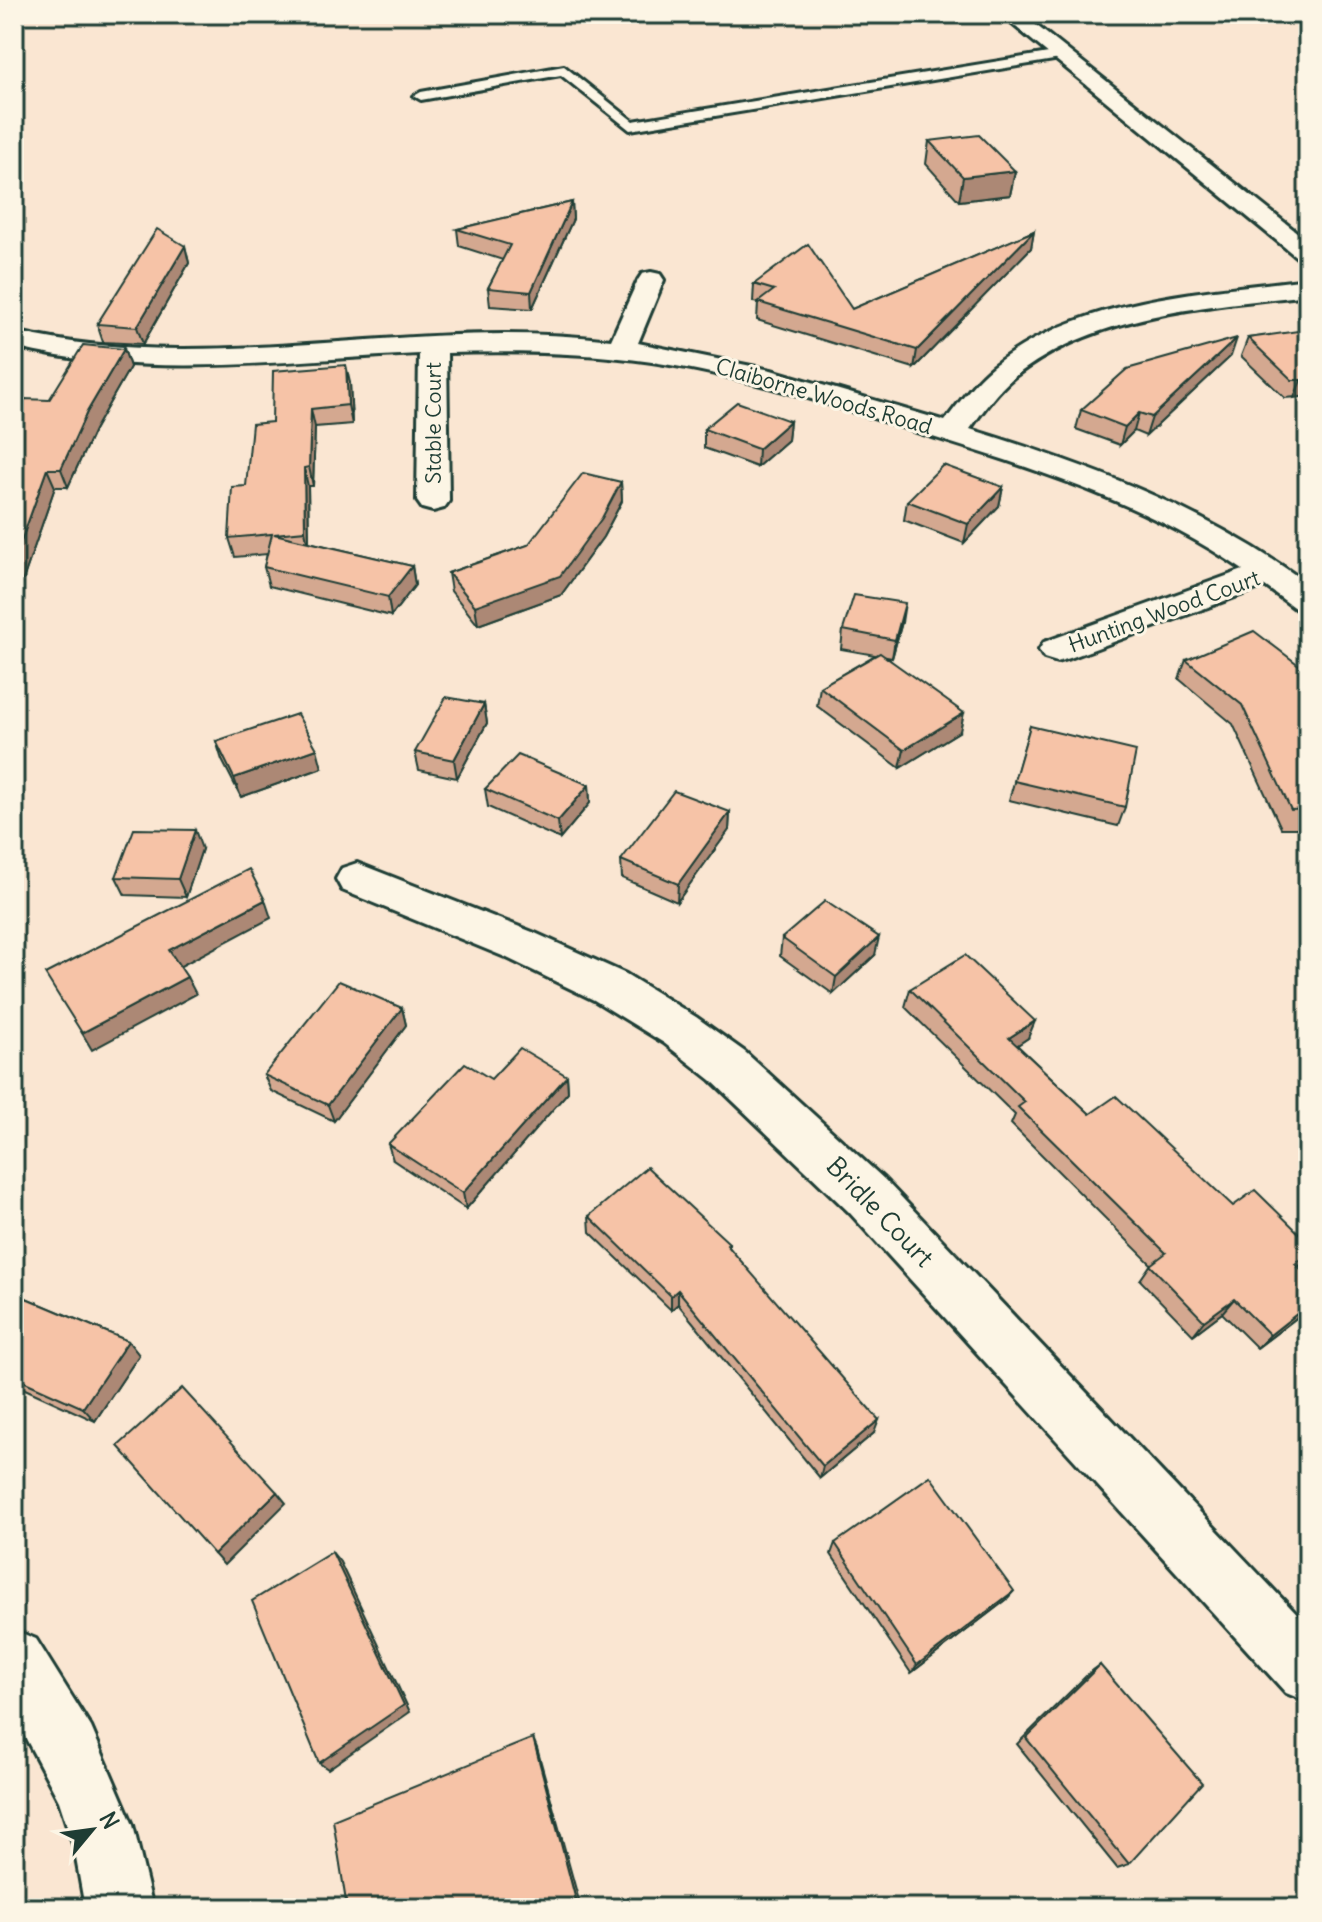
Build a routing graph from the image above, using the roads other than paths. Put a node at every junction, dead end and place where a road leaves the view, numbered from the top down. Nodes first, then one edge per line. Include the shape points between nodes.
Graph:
1 (1010, 14) edge
2 (1061, 55) junction
3 (421, 96) dead end
4 (630, 126) junction
5 (647, 143) dead end
6 (1308, 254) edge
7 (651, 280) dead end
8 (1308, 287) edge
9 (17, 342) edge
10 (433, 345) junction
11 (622, 347) junction
12 (951, 433) junction
13 (433, 501) dead end
14 (1270, 572) junction
15 (1308, 601) edge
16 (1057, 650) dead end
17 (357, 879) dead end
18 (14, 1661) edge
19 (1308, 1671) edge
20 (119, 1908) edge

1 - 2 street
2 - 4 lane
2 - 6 street
3 - 4 lane via 564,70
4 - 5 lane
7 - 11 street
8 - 12 street via 1184,304 1083,328 1002,373
9 - 10 street, Claiborne Woods Road via 120,354 199,356
10 - 11 street, Claiborne Woods Road
10 - 13 street, Stable Court
11 - 12 street, Claiborne Woods Road via 742,369
12 - 14 street, Claiborne Woods Road via 1142,500
14 - 15 street, Claiborne Woods Road
14 - 16 street, Hunting Wood Court
17 - 19 street, Bridle Court via 610,987 728,1066 867,1196
18 - 20 street via 73,1759 107,1847

